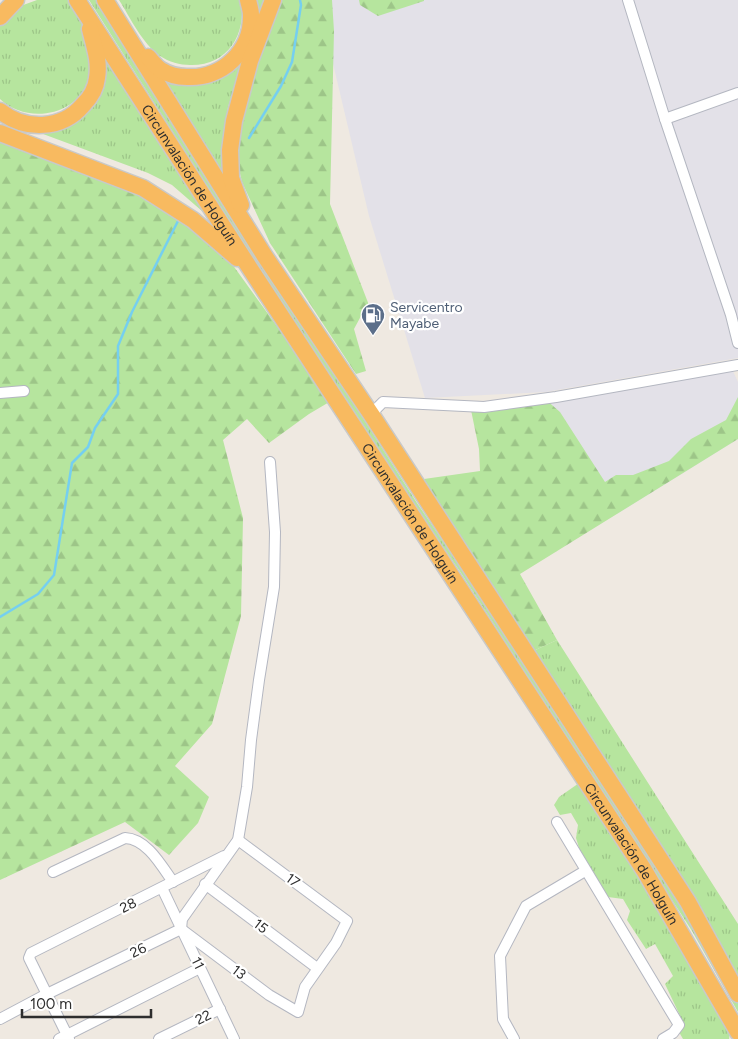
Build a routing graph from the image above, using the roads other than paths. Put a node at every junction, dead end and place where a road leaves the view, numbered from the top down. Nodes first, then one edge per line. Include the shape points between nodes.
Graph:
1 (16, 0) edge
2 (248, 0) edge
3 (274, 0) edge
4 (628, 0) edge
5 (107, 4) edge
6 (81, 6) edge
7 (0, 17) edge
8 (738, 93) edge
9 (0, 111) edge
10 (664, 119) junction
11 (0, 133) edge
12 (264, 255) junction
13 (251, 270) junction
14 (738, 343) edge
15 (738, 365) edge
16 (24, 391) dead end
17 (0, 393) edge
18 (371, 414) junction
19 (270, 462) dead end
20 (557, 822) dead end
21 (238, 840) junction
22 (227, 855) junction
23 (585, 871) junction
24 (53, 872) dead end
25 (173, 882) junction
26 (205, 884) junction
27 (162, 888) junction
28 (181, 929) junction
29 (200, 968) junction
30 (317, 968) junction
31 (47, 994) junction
32 (738, 994) edge
33 (220, 1009) junction
34 (0, 1019) edge
35 (737, 1033) edge
36 (65, 1038) edge
37 (159, 1039) edge
38 (234, 1039) edge
39 (514, 1039) edge
40 (663, 1039) edge

1 - 7 highway
2 - 5 highway via 251,14 249,33 242,50 230,64 214,74 196,78 178,77 161,70
3 - 12 highway via 250,61 230,150 232,178
4 - 10 street
5 - 12 highway, Circunvalación de Holguín
6 - 9 highway via 99,62 90,98 78,112 44,126 26,125
6 - 13 highway, Circunvalación de Holguín
8 - 10 street
10 - 14 street
11 - 13 highway via 143,188 193,220
12 - 18 highway, Circunvalación de Holguín
13 - 35 highway, Circunvalación de Holguín via 644,870
15 - 18 street via 484,408 383,402
16 - 17 street
18 - 32 highway, Circunvalación de Holguín via 688,902
19 - 21 street via 275,532 274,587
20 - 23 street
21 - 22 street
21 - 30 street, 17 via 347,921 336,943
22 - 25 street, 28
22 - 26 street
23 - 39 street via 526,906 500,956 503,1019
23 - 40 street via 679,1025
24 - 25 street via 125,838 132,838 154,855
25 - 27 street, 28
26 - 28 street via 182,918
26 - 30 street, 15
27 - 28 street, 11
27 - 31 street, 28 via 31,953 29,958
28 - 29 street, 11
28 - 30 street, 13 via 269,995 298,1012 305,987
28 - 31 street, 26
29 - 33 street, 11
29 - 36 street
31 - 34 street, 26
31 - 36 street
33 - 37 street, 22
33 - 38 street, 11

